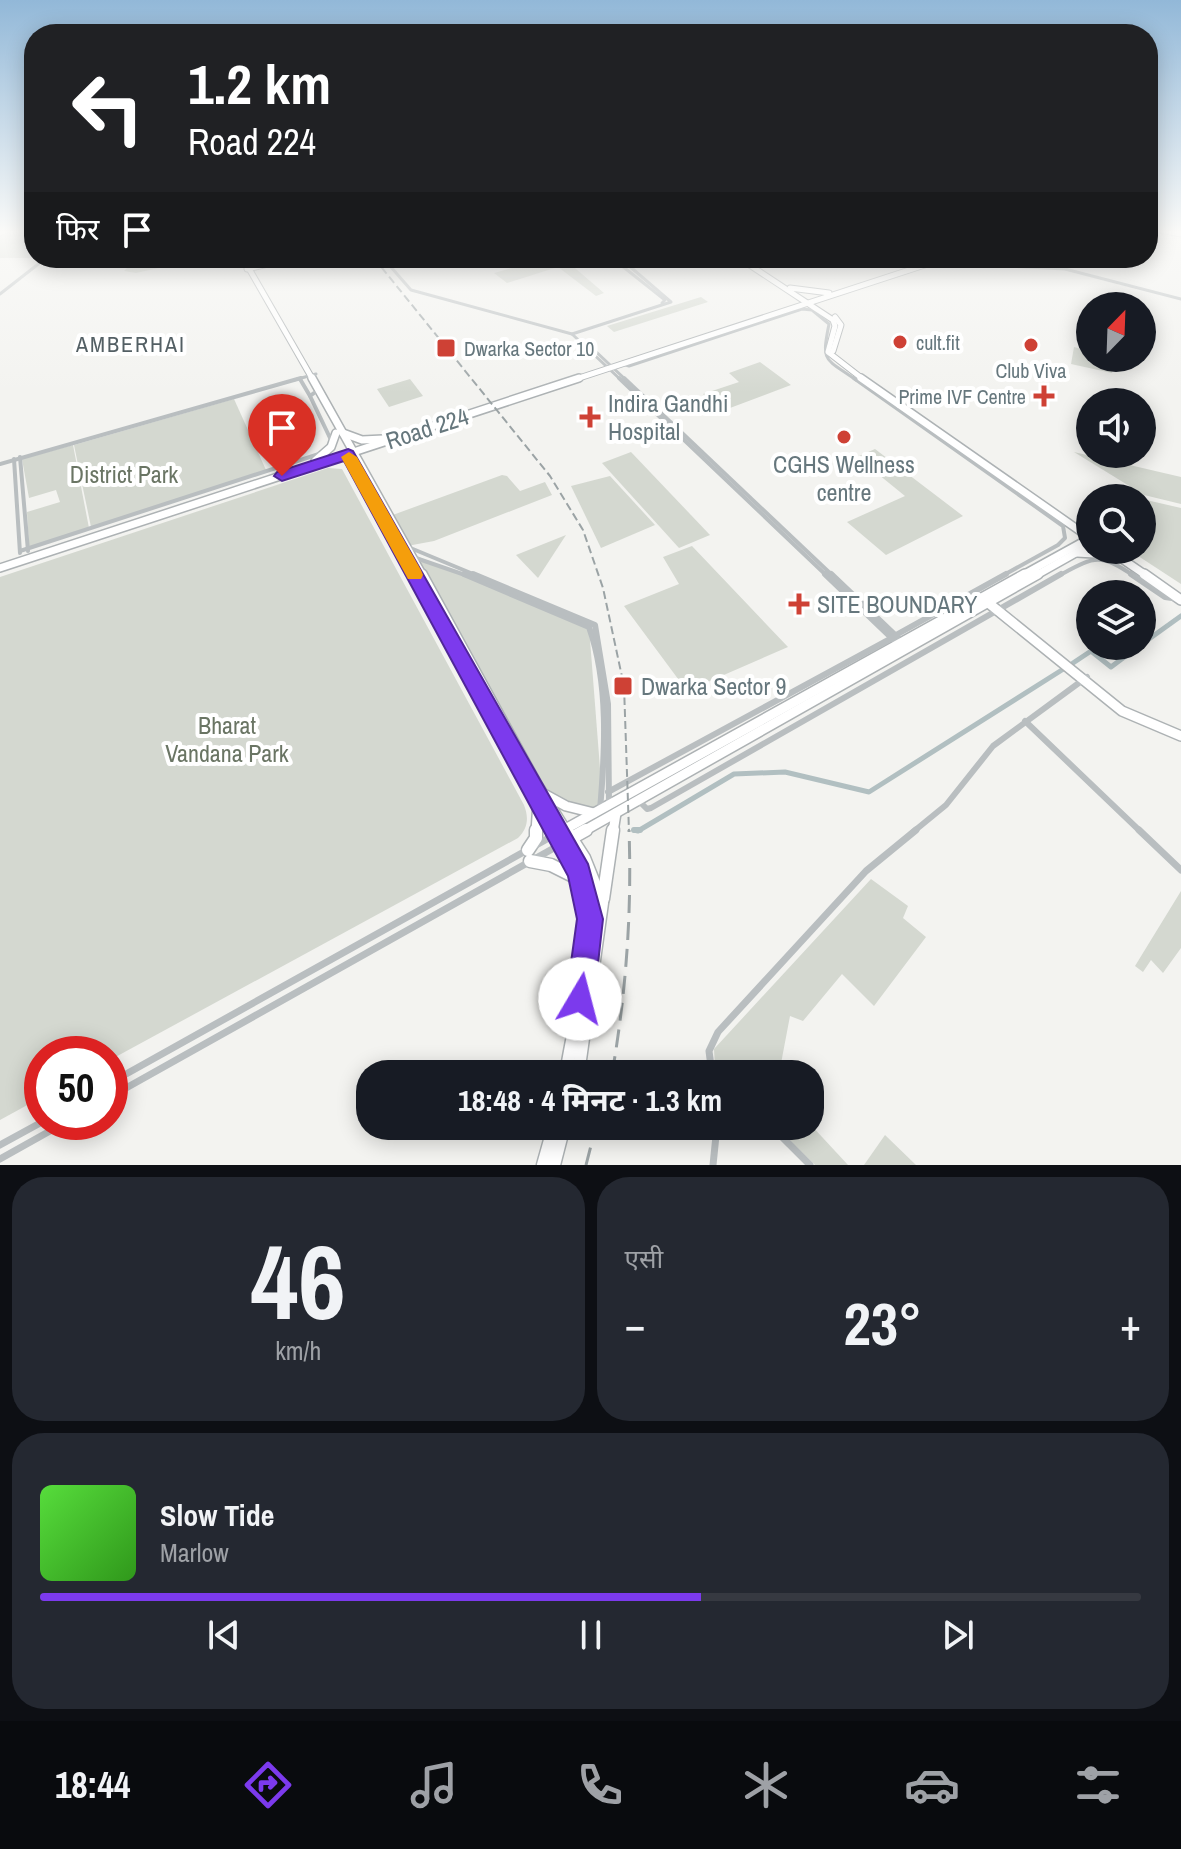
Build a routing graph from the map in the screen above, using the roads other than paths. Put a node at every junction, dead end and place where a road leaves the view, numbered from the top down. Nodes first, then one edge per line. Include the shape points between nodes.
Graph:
1 (256, 284) edge
2 (406, 284) edge
3 (644, 284) edge
4 (651, 284) edge
5 (782, 284) edge
6 (860, 284) edge
7 (863, 284) edge
8 (1124, 284) edge
9 (789, 289) junction
10 (832, 294) junction
11 (1181, 299) edge
12 (808, 301) junction
13 (793, 308) junction
14 (817, 309) junction
15 (831, 314) junction
16 (572, 333) junction
17 (609, 366) junction
18 (309, 375) junction
19 (312, 394) junction
20 (340, 433) junction
21 (383, 439) junction
22 (966, 449) junction
23 (351, 453) junction
24 (17, 459) junction
25 (315, 461) junction
26 (0, 462) edge
27 (1060, 517) junction
28 (1076, 523) edge
29 (1076, 550) edge
30 (1073, 551) junction
31 (1076, 551) edge
32 (408, 553) junction
33 (24, 555) junction
34 (1129, 564) edge
35 (1135, 564) edge
36 (0, 566) edge
37 (1180, 598) edge
38 (991, 602) junction
39 (941, 629) junction
40 (950, 637) junction
41 (901, 643) junction
42 (1085, 678) junction
43 (845, 683) junction
44 (855, 693) junction
45 (775, 707) junction
46 (1025, 721) junction
47 (1181, 734) edge
48 (606, 793) junction
49 (541, 797) junction
50 (638, 800) junction
51 (603, 813) junction
52 (565, 836) junction
53 (529, 856) junction
54 (1181, 870) edge
55 (582, 881) junction
56 (602, 903) junction
57 (568, 1060) edge
58 (580, 1060) edge
59 (710, 1060) edge
60 (128, 1073) edge
61 (128, 1087) edge
62 (24, 1132) edge
63 (34, 1140) edge
64 (550, 1140) edge
65 (560, 1140) edge
66 (716, 1140) edge
67 (785, 1140) edge
68 (0, 1145) edge
69 (0, 1159) edge
70 (543, 1165) edge
71 (554, 1165) edge
72 (713, 1165) edge
73 (810, 1165) edge

1 - 18 main road
2 - 16 street via 411,290
3 - 16 street via 665,302
4 - 16 street via 671,302
5 - 9 main road
6 - 10 main road
7 - 10 main road
8 - 11 street
9 - 10 main road
9 - 12 main road
9 - 13 main road
10 - 12 main road
10 - 15 main road
12 - 13 main road, Road 224
12 - 13 main road, Road 224
12 - 14 main road
12 - 15 main road
13 - 14 main road
13 - 17 main road, Road 224
13 - 17 main road, Road 224
13 - 41 street via 810,309 827,321 826,359 1065,529 1058,545
14 - 22 main road via 835,324 828,352 832,358
15 - 22 main road via 841,325 834,355
16 - 17 street
17 - 21 main road, Road 224
17 - 23 main road, Road 224
17 - 41 street
18 - 19 main road
18 - 20 main road
18 - 24 street
19 - 20 main road
19 - 33 street via 331,435 318,455
20 - 21 main road
20 - 23 main road
20 - 25 main road
21 - 23 main road, Road 224
22 - 27 main road
22 - 28 main road
23 - 25 main road, Road 224
23 - 32 main road
23 - 33 main road, Road 224
24 - 26 street
24 - 33 street
25 - 33 main road, Road 224
27 - 30 main road via 1075,536
27 - 30 main road via 1090,538
29 - 30 main road
30 - 31 main road
30 - 38 main road
32 - 48 street via 589,627 600,685
32 - 49 main road
33 - 36 main road, Road 224
34 - 37 main road
35 - 37 main road
37 - 38 street via 1165,597 1103,558
38 - 39 main road
38 - 40 street
38 - 41 main road
38 - 42 main road
39 - 40 street
39 - 41 main road
40 - 44 street
41 - 43 main road
41 - 45 main road
42 - 46 street
42 - 47 main road via 1127,709
43 - 44 street
43 - 50 main road
44 - 50 street via 651,808
45 - 48 street
45 - 51 main road
46 - 54 street
46 - 59 street via 993,746 935,816 866,871 723,1025 709,1051
48 - 51 street
48 - 51 street
49 - 51 main road
49 - 52 main road
49 - 53 main road
50 - 51 main road
51 - 52 main road
51 - 56 main road
52 - 53 street
52 - 55 main road
52 - 56 main road via 592,876
53 - 55 main road
53 - 60 street
53 - 61 street
55 - 57 main road via 589,932
56 - 58 main road
62 - 68 street
63 - 69 street
64 - 70 main road
65 - 71 main road
66 - 72 street
67 - 73 street

